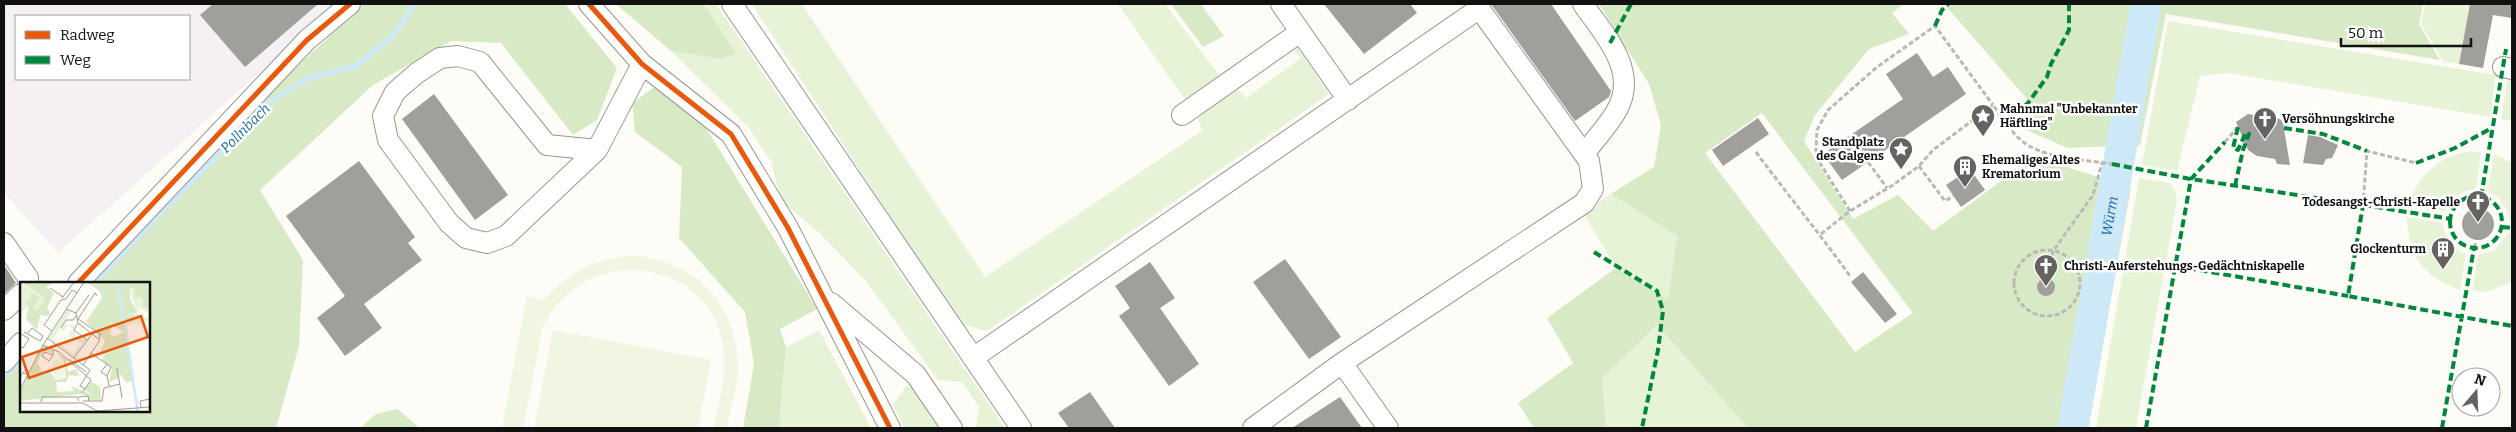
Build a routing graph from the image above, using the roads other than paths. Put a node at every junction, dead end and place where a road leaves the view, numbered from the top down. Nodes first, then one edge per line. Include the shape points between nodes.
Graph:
1 (350, 4) edge
2 (588, 4) edge
3 (732, 4) edge
4 (1281, 4) edge
5 (1583, 4) edge
6 (1478, 6) edge
7 (1300, 32) junction
8 (642, 64) junction
9 (1348, 100) junction
10 (1182, 115) dead end
11 (597, 150) junction
12 (1584, 154) junction
13 (4, 243) edge
14 (28, 282) edge
15 (79, 282) edge
16 (20, 295) edge
17 (823, 296) junction
18 (4, 310) edge
19 (20, 344) edge
20 (973, 358) junction
21 (4, 362) edge
22 (1342, 363) junction
23 (890, 428) edge
24 (952, 428) edge
25 (1021, 428) edge
26 (1253, 428) edge
27 (1388, 428) edge

1 - 15 street via 307,40
2 - 8 street
3 - 20 street
4 - 7 street
5 - 12 street via 1620,57 1624,87 1619,107
6 - 9 street
6 - 12 street
7 - 9 street
7 - 10 street
8 - 11 street
8 - 17 street via 731,134 788,228
9 - 20 street
11 - 11 street via 506,236 487,243 466,238 449,223 388,140 383,116 395,92 417,73 440,58 458,56 480,62 547,145
12 - 22 street via 1589,161 1593,189 1584,203
13 - 14 street
16 - 18 street
17 - 23 street
17 - 24 street via 916,376
19 - 21 street
20 - 25 street
22 - 26 street
22 - 27 street

